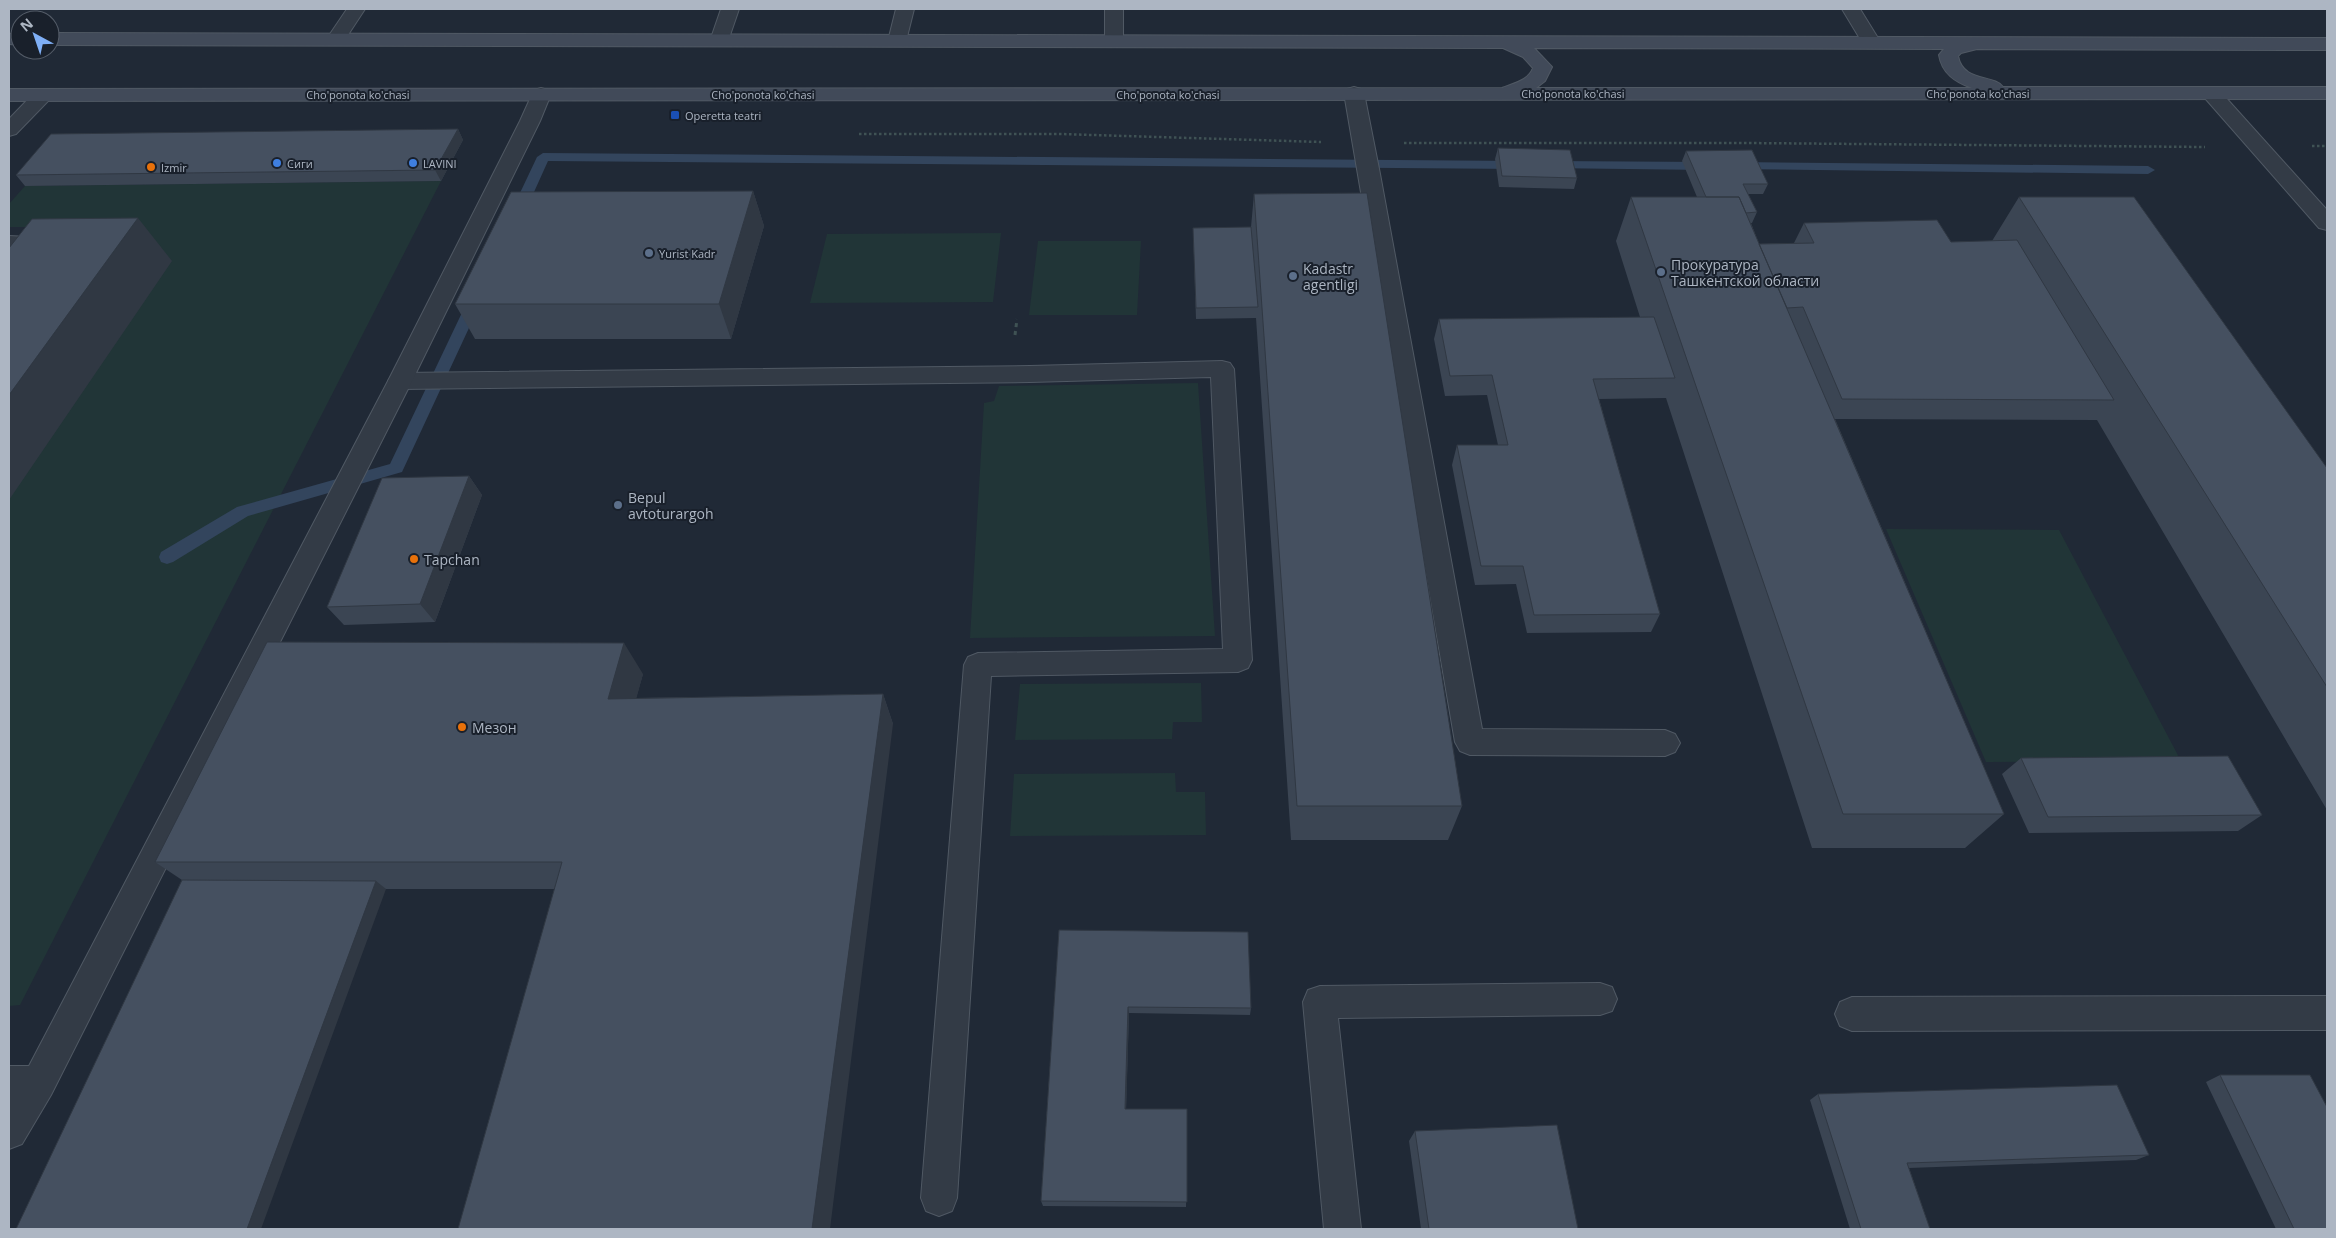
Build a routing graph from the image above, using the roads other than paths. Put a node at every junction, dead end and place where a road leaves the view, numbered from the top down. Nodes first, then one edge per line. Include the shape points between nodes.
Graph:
1 (356, 9) edge
2 (730, 9) edge
3 (905, 9) edge
4 (1114, 9) edge
5 (1851, 9) edge
6 (60, 39) edge
7 (335, 40) junction
8 (719, 41) junction
9 (897, 41) junction
10 (1114, 42) junction
11 (1507, 42) junction
12 (1872, 43) junction
13 (1978, 44) junction
14 (2327, 44) edge
15 (2327, 92) edge
16 (1354, 93) junction
17 (1498, 93) junction
18 (2014, 93) junction
19 (2210, 93) junction
20 (541, 94) junction
21 (9, 95) edge
22 (44, 95) junction
23 (9, 130) edge
24 (2327, 223) edge
25 (9, 243) edge
26 (9, 284) edge
27 (424, 380) junction
28 (1665, 743) dead end
29 (1600, 999) dead end
30 (2327, 1013) edge
31 (1852, 1014) dead end
32 (24, 1083) edge
33 (9, 1131) edge
34 (939, 1198) dead end
35 (1342, 1229) edge

1 - 7 street
2 - 8 street
3 - 9 street
4 - 10 street
5 - 12 street
6 - 7 main road
7 - 8 main road
8 - 9 main road
9 - 10 main road
10 - 11 main road
11 - 12 main road
11 - 17 main road via 1530,53 1543,67 1536,80
12 - 13 main road
13 - 14 main road
13 - 18 main road via 1951,52 1948,59 1951,67 1974,82
15 - 19 main road, Cho'ponota ko'chasi
16 - 17 main road, Cho'ponota ko'chasi
16 - 20 main road, Cho'ponota ko'chasi
16 - 28 street via 1470,742
17 - 18 main road, Cho'ponota ko'chasi
18 - 19 main road, Cho'ponota ko'chasi
19 - 24 street
20 - 22 main road, Cho'ponota ko'chasi
20 - 27 street
21 - 22 main road, Cho'ponota ko'chasi
22 - 23 street
25 - 26 street via 41,243
27 - 32 street via 367,445
27 - 34 street via 1222,369 1238,660 978,665
29 - 35 street via 1320,1002
30 - 31 street
32 - 33 street

